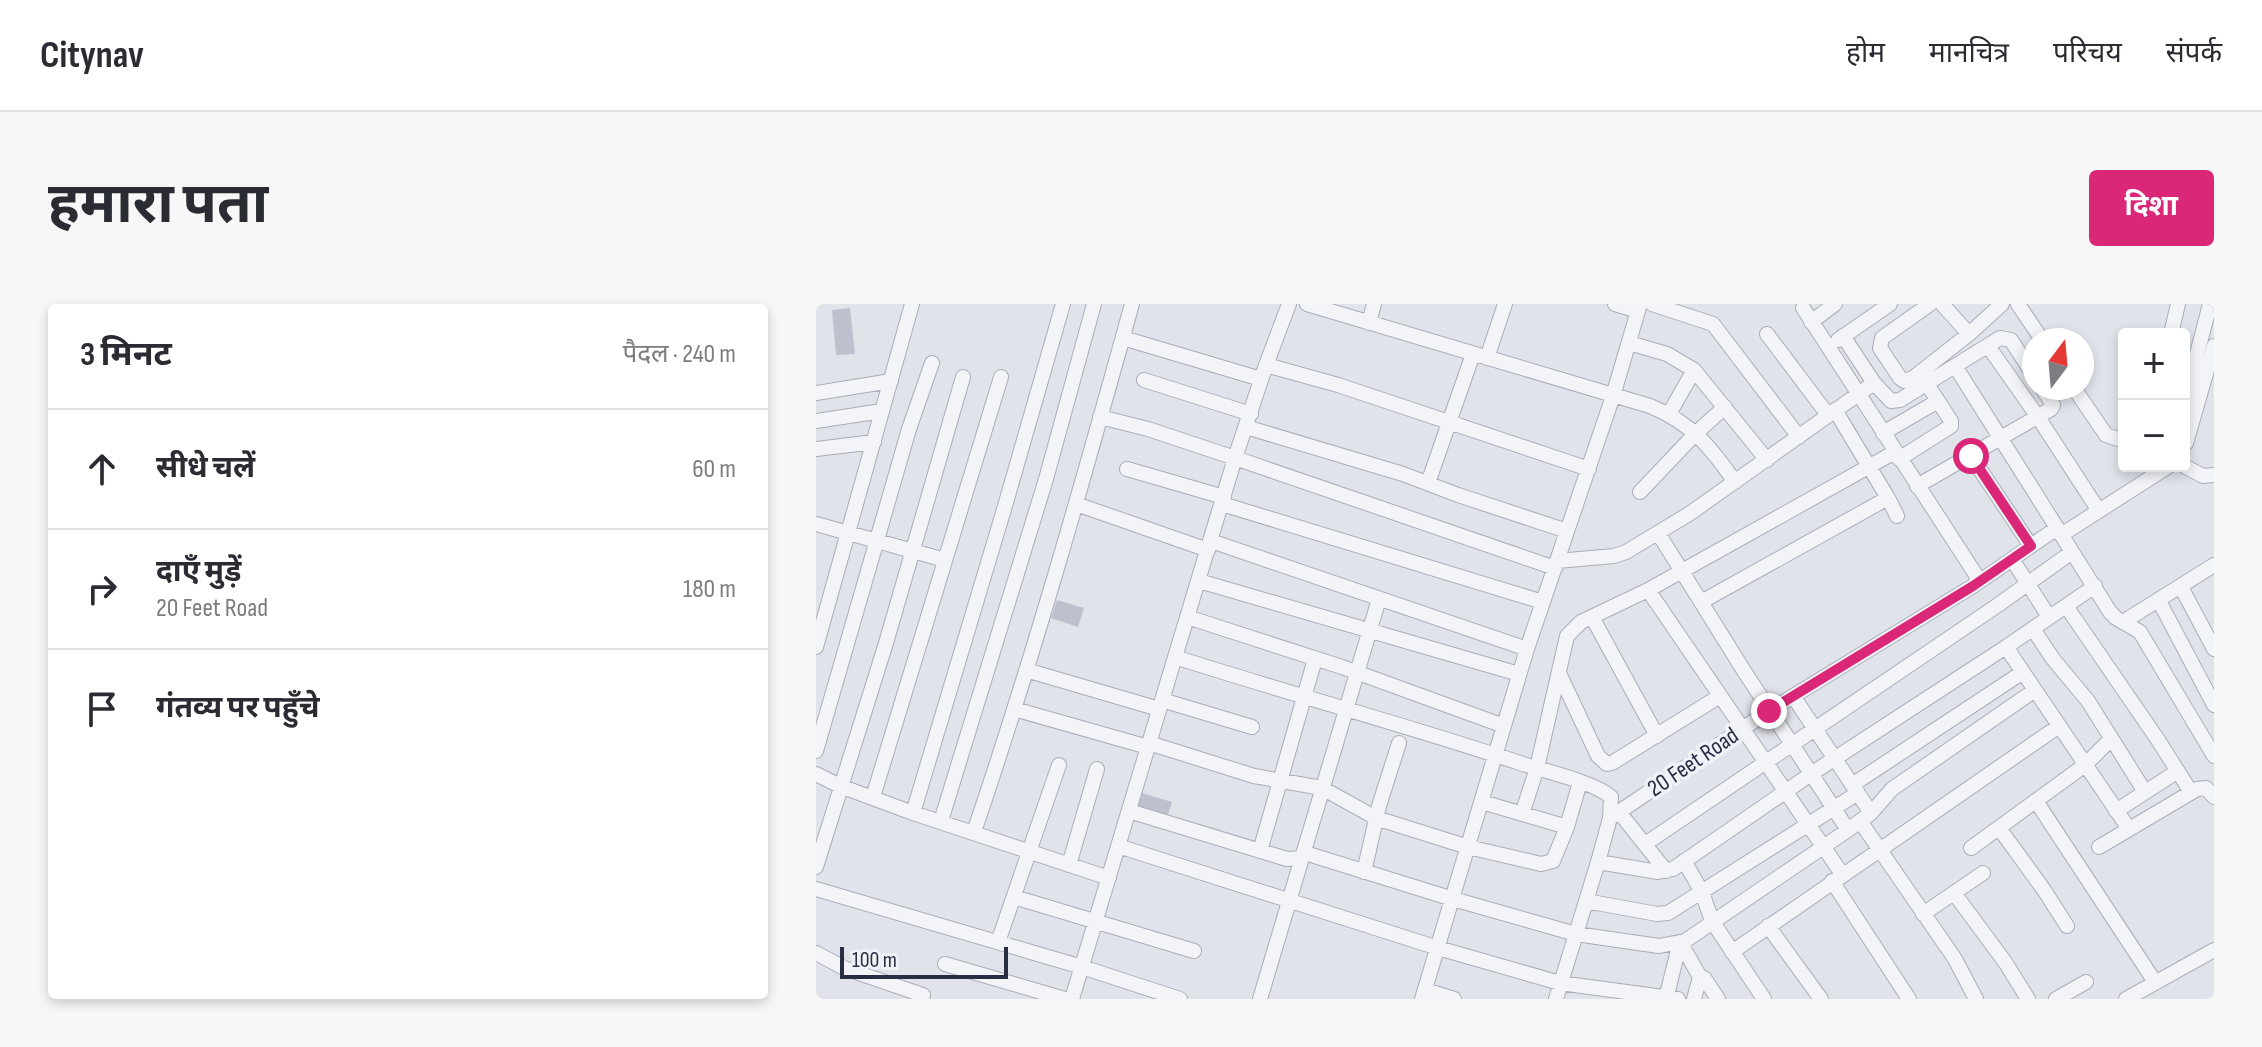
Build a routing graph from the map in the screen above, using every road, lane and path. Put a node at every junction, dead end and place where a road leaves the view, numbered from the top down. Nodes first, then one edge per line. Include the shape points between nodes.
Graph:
1 (912, 304) edge
2 (1063, 304) edge
3 (1094, 304) edge
4 (1132, 304) edge
5 (1289, 304) edge
6 (1307, 304) edge
7 (1374, 304) edge
8 (1505, 304) edge
9 (1615, 304) edge
10 (1652, 304) edge
11 (1835, 304) edge
12 (1890, 304) edge
13 (1930, 304) edge
14 (1942, 304) edge
15 (2002, 304) edge
16 (2018, 304) edge
17 (2178, 304) edge
18 (2210, 304) edge
19 (1639, 307) edge
20 (1336, 308) edge
21 (1803, 308) dead end
22 (1811, 322) junction
23 (1369, 323) junction
24 (2034, 328) edge
25 (2172, 328) edge
26 (1767, 334) dead end
27 (1969, 334) junction
28 (1843, 336) junction
29 (1123, 338) junction
30 (1629, 343) junction
31 (1988, 346) junction
32 (2214, 346) edge
33 (1828, 347) junction
34 (1480, 356) junction
35 (2022, 357) edge
36 (932, 363) dead end
37 (2190, 363) edge
38 (1955, 366) junction
39 (1694, 370) junction
40 (1264, 372) junction
41 (963, 377) dead end
42 (1001, 377) dead end
43 (1144, 380) dead end
44 (891, 381) junction
45 (1874, 383) junction
46 (1927, 384) junction
47 (816, 393) edge
48 (1858, 394) junction
49 (1613, 396) junction
50 (2049, 400) edge
51 (2082, 400) edge
52 (1938, 401) junction
53 (1725, 407) junction
54 (882, 411) junction
55 (1832, 413) junction
56 (1669, 414) junction
57 (1100, 417) junction
58 (2038, 417) junction
59 (1248, 420) junction
60 (816, 421) edge
61 (1450, 422) junction
62 (2190, 429) edge
63 (1696, 433) junction
64 (1883, 433) junction
65 (1799, 437) junction
66 (2000, 439) junction
67 (2118, 439) edge
68 (874, 442) junction
69 (816, 449) edge
70 (1897, 456) junction
71 (1971, 456) junction
72 (1235, 458) junction
73 (1767, 460) junction
74 (1869, 466) junction
75 (1127, 469) dead end
76 (1589, 469) junction
77 (2190, 469) edge
78 (2160, 472) edge
79 (2214, 475) edge
80 (1735, 482) junction
81 (1428, 483) junction
82 (1917, 486) junction
83 (1640, 492) dead end
84 (1888, 498) junction
85 (1223, 500) junction
86 (1076, 504) junction
87 (2099, 511) junction
88 (1897, 516) dead end
89 (816, 524) edge
90 (1567, 531) junction
91 (848, 532) junction
92 (2059, 532) junction
93 (1658, 533) junction
94 (877, 540) junction
95 (1210, 545) junction
96 (2031, 546) junction
97 (913, 551) junction
98 (2072, 552) junction
99 (2012, 559) junction
100 (945, 560) junction
101 (1556, 565) junction
102 (2214, 565) edge
103 (1681, 571) junction
104 (1199, 581) junction
105 (1977, 582) junction
106 (2028, 584) junction
107 (2095, 586) junction
108 (2181, 587) junction
109 (1648, 590) junction
110 (1379, 599) junction
111 (2159, 601) junction
112 (1543, 602) junction
113 (1701, 602) junction
114 (2066, 606) junction
115 (1187, 617) junction
116 (1592, 617) junction
117 (2049, 617) junction
118 (2123, 622) junction
119 (2033, 629) junction
120 (1369, 631) junction
121 (816, 647) edge
122 (2006, 647) junction
123 (1527, 649) junction
124 (2214, 649) edge
125 (1175, 657) junction
126 (1315, 659) junction
127 (1026, 670) junction
128 (2023, 672) junction
129 (1357, 673) junction
130 (1559, 673) junction
131 (1519, 674) junction
132 (2035, 690) junction
133 (1720, 696) junction
134 (1793, 696) junction
135 (1305, 697) junction
136 (1160, 705) junction
137 (2214, 705) edge
138 (1014, 709) junction
139 (1346, 709) junction
140 (1769, 711) junction
141 (1504, 726) junction
142 (2059, 726) junction
143 (1252, 727) dead end
144 (1742, 729) junction
145 (1815, 729) junction
146 (1657, 736) junction
147 (2111, 739) junction
148 (1399, 743) dead end
149 (1792, 745) junction
150 (1148, 747) junction
151 (816, 751) edge
152 (1496, 755) junction
153 (2214, 756) edge
154 (1835, 758) junction
155 (1765, 762) junction
156 (1059, 765) dead end
157 (2085, 765) junction
158 (1537, 768) junction
159 (1097, 769) dead end
160 (2178, 771) junction
161 (816, 774) edge
162 (1811, 774) junction
163 (1280, 782) junction
164 (1580, 782) junction
165 (840, 786) junction
166 (1322, 788) junction
167 (1855, 789) junction
168 (1786, 792) junction
169 (2145, 792) junction
170 (2191, 792) junction
171 (873, 797) junction
172 (2214, 797) edge
173 (2036, 801) junction
174 (1482, 802) junction
175 (1834, 809) junction
176 (1129, 811) junction
177 (2116, 811) junction
178 (913, 813) junction
179 (1522, 814) junction
180 (1614, 815) junction
181 (1866, 817) junction
182 (1376, 818) junction
183 (941, 821) junction
184 (1807, 825) junction
185 (1567, 827) junction
186 (1999, 828) junction
187 (2129, 829) junction
188 (1848, 830) junction
189 (974, 832) junction
190 (1645, 844) junction
191 (1118, 846) junction
192 (1824, 846) junction
193 (1468, 847) junction
194 (2099, 847) dead end
195 (1971, 848) dead end
196 (1880, 849) junction
197 (1030, 851) junction
198 (1260, 851) junction
199 (1302, 858) junction
200 (1684, 861) junction
201 (1598, 862) junction
202 (1069, 865) junction
203 (816, 867) edge
204 (1666, 871) junction
205 (1364, 872) junction
206 (1983, 873) dead end
207 (1109, 878) junction
208 (1837, 878) junction
209 (816, 889) edge
210 (1702, 892) junction
211 (1954, 893) junction
212 (1014, 897) junction
213 (1453, 899) junction
214 (1289, 900) junction
215 (1586, 901) junction
216 (1923, 914) junction
217 (1712, 921) junction
218 (1095, 923) junction
219 (1768, 926) junction
220 (2067, 926) dead end
221 (1576, 934) junction
222 (998, 942) junction
223 (1680, 942) junction
224 (1438, 948) junction
225 (2214, 950) edge
226 (1194, 951) dead end
227 (1732, 952) junction
228 (816, 953) edge
229 (945, 964) dead end
230 (1082, 967) junction
231 (1700, 977) junction
232 (2086, 982) dead end
233 (2155, 982) junction
234 (1560, 983) junction
235 (1135, 993) edge
236 (923, 995) dead end
237 (1424, 995) edge
238 (1160, 996) edge
239 (1670, 998) edge
240 (1065, 999) edge
241 (1072, 999) edge
242 (1180, 999) edge
243 (1260, 999) edge
244 (1454, 999) edge
245 (1556, 999) edge
246 (1694, 999) edge
247 (1718, 999) edge
248 (1764, 999) edge
249 (1821, 999) edge
250 (1909, 999) edge
251 (1976, 999) edge
252 (2028, 999) edge
253 (2056, 999) edge
254 (2126, 999) edge

1 - 44 street
2 - 178 street
3 - 183 street
4 - 29 street
5 - 40 street
6 - 20 street
7 - 23 street
8 - 34 street
9 - 19 street
10 - 65 street via 1713,324
11 - 22 street
12 - 28 street
13 - 27 street via 1882,338 1880,348 1900,378 1913,378
14 - 27 street
15 - 27 street
16 - 24 street
17 - 25 street
18 - 37 street
19 - 30 street
20 - 23 street
21 - 22 street
22 - 33 street
23 - 34 street
26 - 55 street
28 - 33 street
28 - 45 street
29 - 40 street
29 - 57 street
30 - 39 street via 1667,354
30 - 49 street
31 - 35 street via 2000,338 2011,340
31 - 38 street
31 - 58 street
32 - 62 street
33 - 48 street
34 - 49 street
34 - 61 street
36 - 94 street
38 - 46 street
38 - 66 street
39 - 53 street
39 - 56 street
40 - 59 street
40 - 61 street via 1338,385
41 - 97 street
42 - 100 street
43 - 59 street
44 - 47 street
44 - 54 street
45 - 46 street via 1896,402
45 - 48 street
46 - 52 street
48 - 55 street
48 - 64 street
49 - 56 street
49 - 76 street
50 - 58 street via 2053,407
51 - 67 street via 2106,435
52 - 64 street
52 - 70 street via 1951,426
53 - 63 street
53 - 73 street
54 - 60 street
54 - 68 street
55 - 65 street
55 - 74 street
56 - 63 street
57 - 72 street
57 - 86 street
58 - 66 street
58 - 87 street
59 - 72 street
59 - 81 street
61 - 76 street
61 - 81 street
63 - 80 street
63 - 83 street
64 - 70 street
65 - 73 street
66 - 71 street
66 - 92 street
68 - 69 street
68 - 91 street
70 - 74 street
70 - 82 street
71 - 82 street
71 - 96 street
72 - 85 street
72 - 101 street
73 - 80 street
74 - 84 street
74 - 103 street
75 - 85 street
76 - 90 street
77 - 79 street
78 - 87 street, 20 Feet Road
80 - 93 street
81 - 90 street
82 - 105 street
84 - 88 street
84 - 113 street
85 - 95 street
85 - 112 street
86 - 95 street
86 - 127 street
87 - 92 street, 20 Feet Road
89 - 91 street
90 - 101 street
91 - 94 street
91 - 121 street
92 - 96 street, 20 Feet Road
92 - 98 street
93 - 101 street via 1614,556
93 - 103 street
94 - 97 street
94 - 151 street
95 - 104 street
95 - 110 street
96 - 99 street, 20 Feet Road
97 - 100 street
97 - 165 street
98 - 106 street
98 - 107 street
99 - 105 street, 20 Feet Road
99 - 106 street
100 - 171 street
101 - 112 street
102 - 108 street
103 - 109 street
103 - 113 street
104 - 115 street
104 - 120 street
105 - 134 street, 20 Feet Road
106 - 117 street
106 - 145 street
107 - 114 street
107 - 118 street via 2110,612
108 - 111 street
108 - 124 street
109 - 116 street
109 - 133 street
110 - 120 street
110 - 123 street
111 - 118 street
111 - 137 street
112 - 123 street
113 - 140 street
114 - 117 street
114 - 160 street
115 - 125 street
115 - 126 street
116 - 130 street via 1567,636
116 - 146 street
117 - 119 street
118 - 153 street via 2140,632
119 - 122 street
119 - 147 street
120 - 129 street
120 - 131 street
122 - 128 street
122 - 154 street
123 - 131 street
125 - 135 street
125 - 136 street
126 - 129 street
126 - 135 street
127 - 136 street
127 - 138 street
128 - 132 street
128 - 167 street
129 - 139 street
129 - 141 street
130 - 146 street via 1598,756 1607,764
130 - 158 street
131 - 141 street
132 - 142 street
132 - 181 street via 1892,789
133 - 144 street
133 - 146 street
134 - 140 street, 20 Feet Road
134 - 145 street
135 - 139 street
135 - 163 street
136 - 143 street
136 - 150 street
138 - 150 street
138 - 189 street
139 - 152 street
139 - 166 street
140 - 144 street, 20 Feet Road
140 - 149 street
141 - 152 street
142 - 157 street
142 - 196 street
144 - 155 street
144 - 180 street, 20 Feet Road
145 - 149 street
145 - 154 street
147 - 157 street
147 - 169 street
148 - 182 street
149 - 155 street
149 - 162 street
150 - 163 street
150 - 176 street
152 - 158 street
152 - 174 street
154 - 162 street
154 - 167 street
155 - 168 street
155 - 190 street
156 - 197 street
157 - 173 street
157 - 177 street
158 - 164 street
158 - 179 street
159 - 202 street
160 - 169 street
160 - 170 street
161 - 165 street
162 - 168 street
162 - 175 street
163 - 166 street
163 - 198 street
164 - 180 street via 1606,792
164 - 185 street
165 - 171 street
165 - 203 street
166 - 182 street
166 - 199 street
167 - 175 street
167 - 181 street
168 - 184 street
168 - 200 street
169 - 177 street
170 - 172 street via 2206,788
170 - 187 street
171 - 178 street
173 - 186 street
173 - 233 street
174 - 179 street
174 - 193 street
175 - 184 street
175 - 188 street
176 - 191 street
176 - 198 street
177 - 187 street
178 - 183 street
179 - 185 street
180 - 190 street
180 - 201 street
181 - 188 street
181 - 196 street
182 - 193 street
182 - 205 street
183 - 189 street
184 - 192 street
184 - 210 street
185 - 193 street via 1548,864
186 - 195 street
186 - 220 street
187 - 194 street
188 - 192 street
189 - 197 street
190 - 204 street
191 - 207 street
191 - 214 street
192 - 208 street
192 - 217 street
193 - 213 street
196 - 208 street
196 - 216 street
197 - 202 street
197 - 212 street
198 - 199 street
199 - 205 street via 1305,853
199 - 214 street
200 - 204 street
200 - 210 street
201 - 204 street
201 - 215 street
202 - 207 street
205 - 213 street
206 - 211 street
207 - 218 street
208 - 219 street
208 - 250 street
209 - 222 street
210 - 215 street via 1657,914
210 - 217 street
211 - 216 street
211 - 252 street
212 - 218 street
212 - 222 street
213 - 221 street
213 - 224 street
214 - 224 street
214 - 243 street
215 - 221 street
216 - 251 street
217 - 223 street
217 - 227 street
218 - 226 street
218 - 230 street
219 - 227 street
219 - 249 street
221 - 223 street via 1659,946
221 - 234 street
222 - 230 street
223 - 231 street
223 - 239 street
224 - 234 street
224 - 237 street
225 - 233 street
227 - 248 street
228 - 236 street
229 - 240 street
230 - 235 street
230 - 241 street
231 - 246 street
231 - 247 street
232 - 253 street
233 - 254 street
234 - 239 street
234 - 245 street
235 - 238 street
237 - 244 street
238 - 242 street

